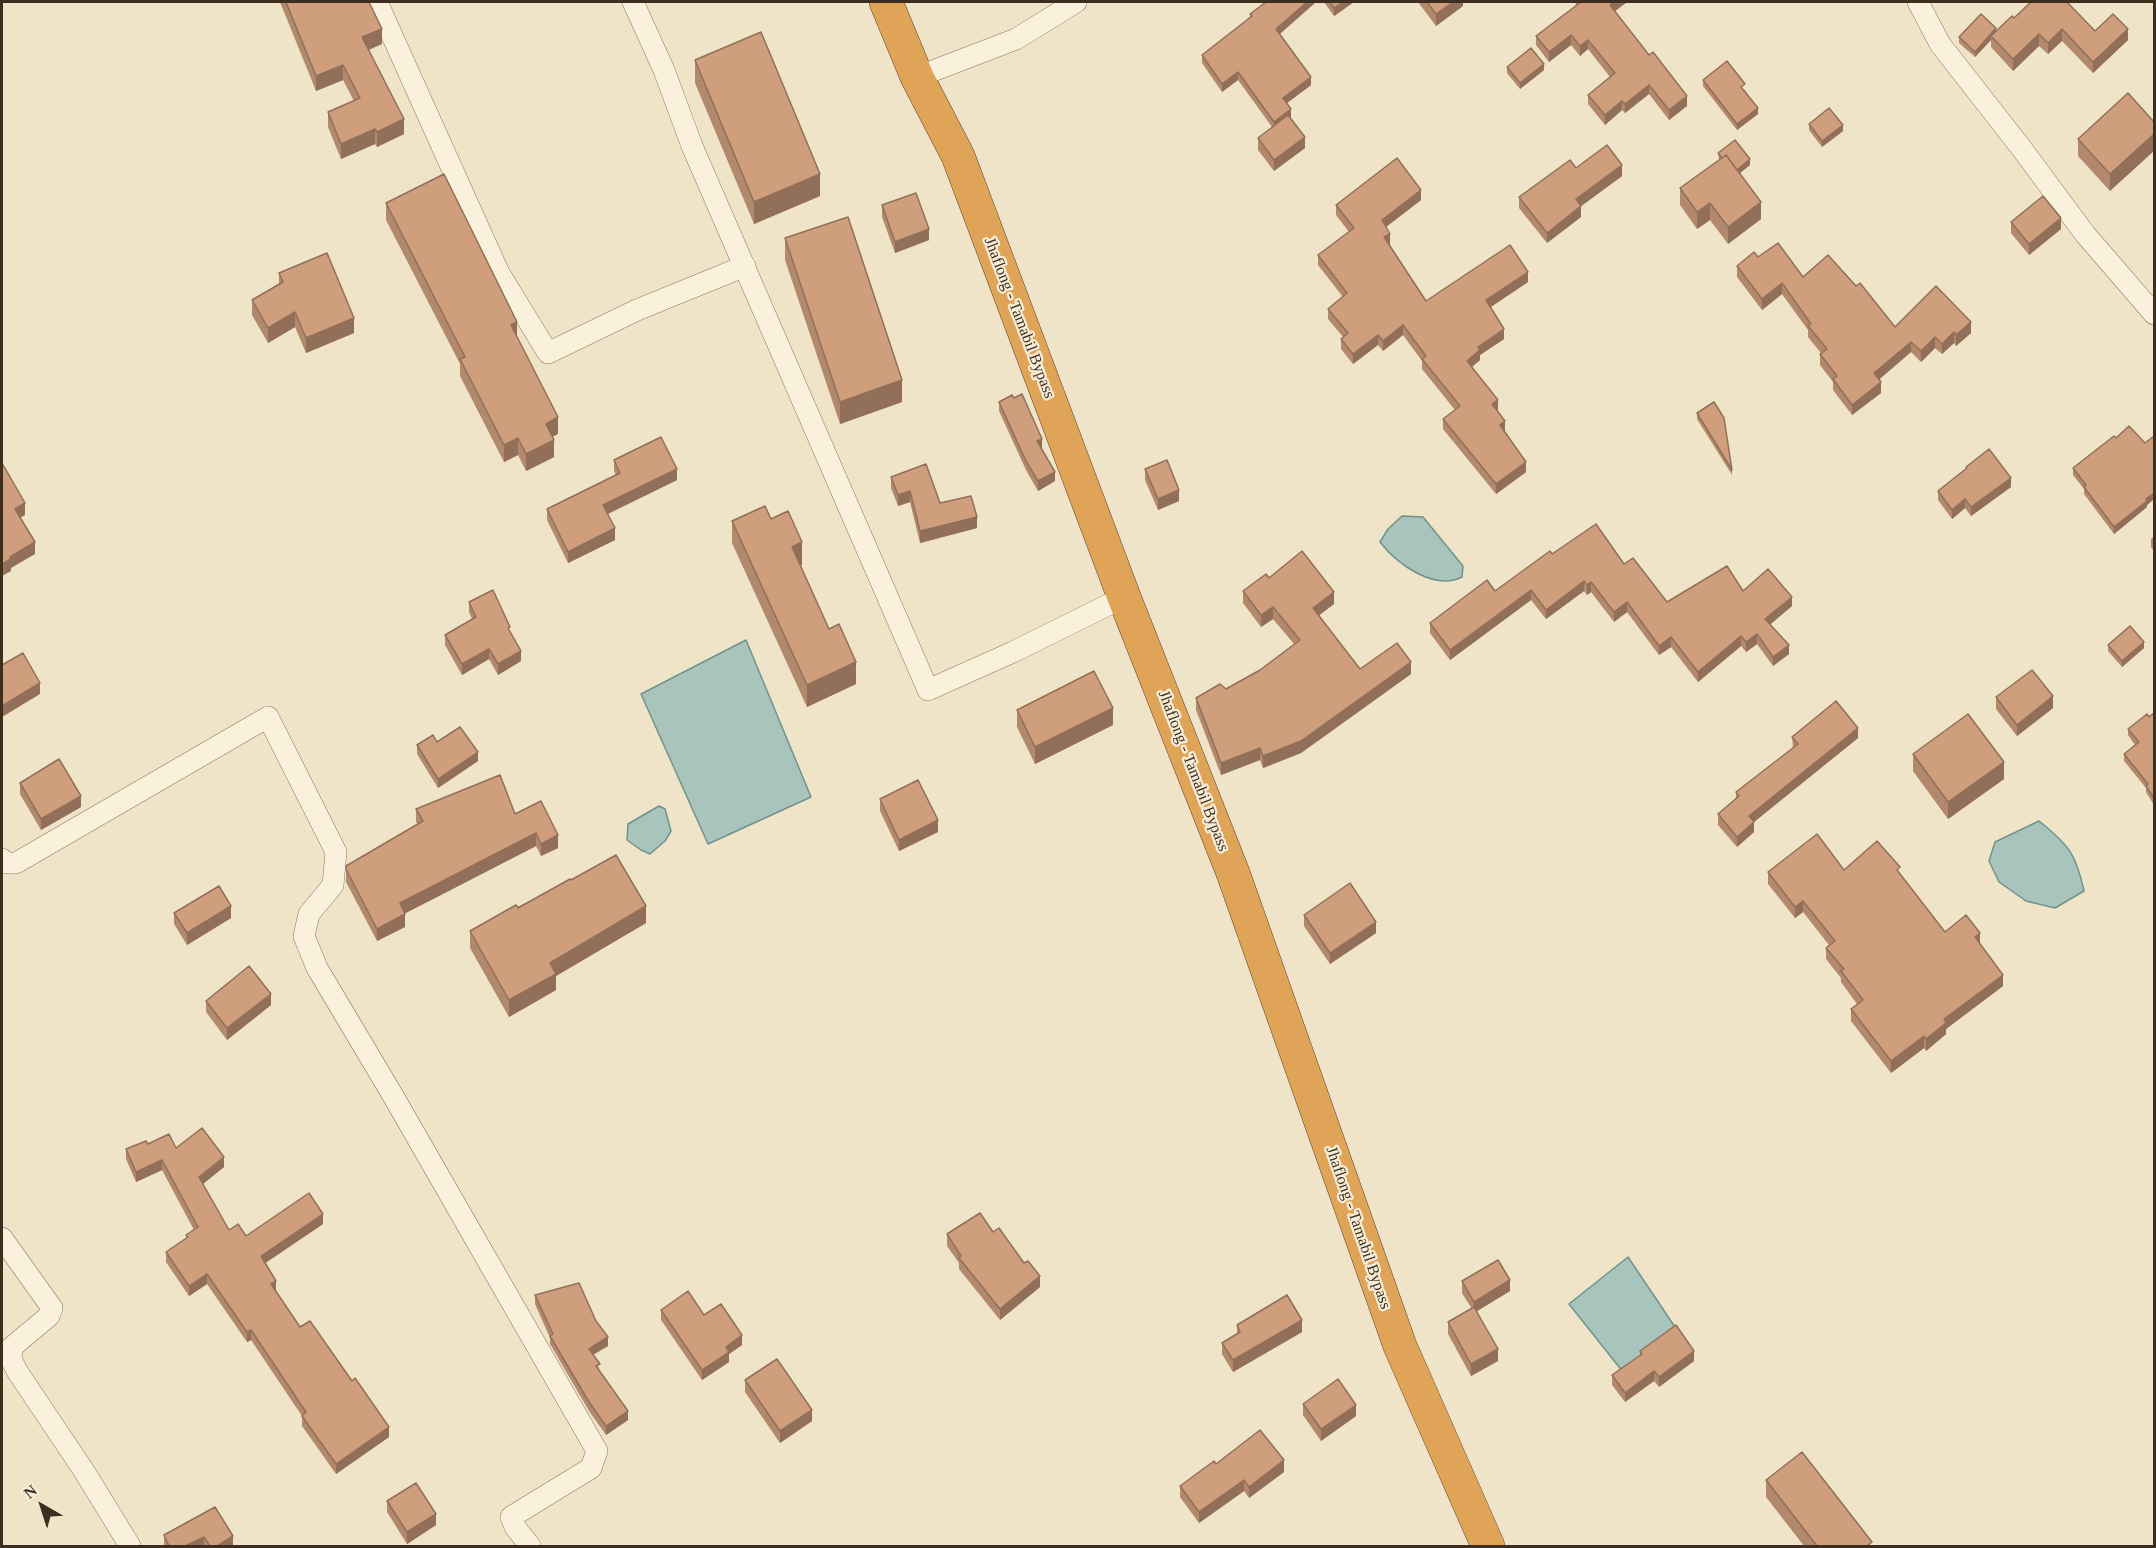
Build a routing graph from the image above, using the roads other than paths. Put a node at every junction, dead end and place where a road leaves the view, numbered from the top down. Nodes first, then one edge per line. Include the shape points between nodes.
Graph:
1 (377, 2) edge
2 (633, 2) edge
3 (885, 2) edge
4 (1076, 2) edge
5 (1918, 2) edge
6 (917, 77) junction
7 (745, 266) junction
8 (2154, 314) edge
9 (1124, 597) junction
10 (2, 859) edge
11 (2, 1238) edge
12 (130, 1546) edge
13 (530, 1546) edge
14 (1488, 1546) edge

1 - 7 street via 499,273 548,353 637,310
2 - 7 street
3 - 6 highway, Jhaflong - Tamabil Bypass
4 - 6 street via 1016,39
5 - 8 street via 1940,44 2085,234
6 - 9 highway, Jhaflong - Tamabil Bypass via 958,156
7 - 9 street via 928,690
9 - 14 highway, Jhaflong - Tamabil Bypass via 1233,873 1400,1346
10 - 13 street via 3,863 16,863 268,717 336,852 333,885 309,914 304,936 317,968 597,1451 591,1468 511,1517
11 - 12 street via 52,1308 49,1316 12,1347 11,1359

